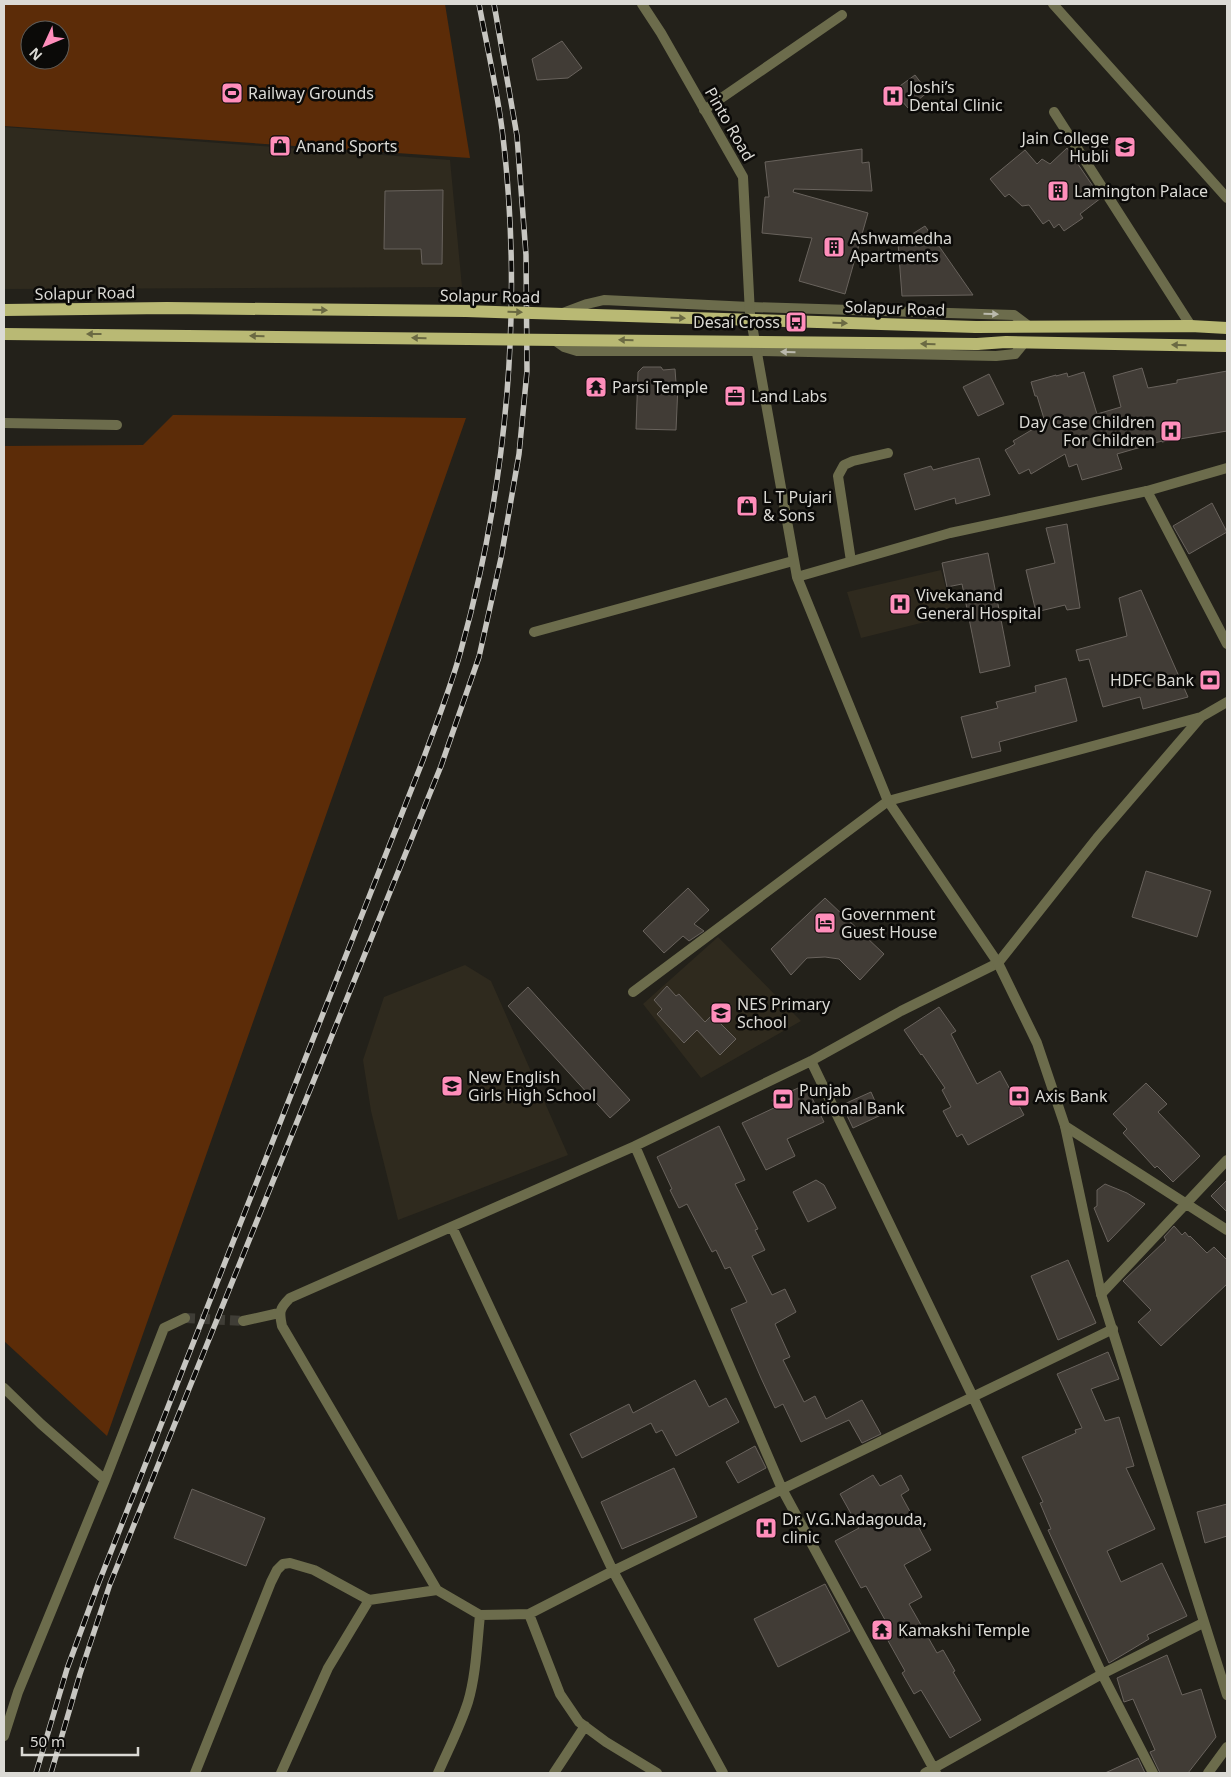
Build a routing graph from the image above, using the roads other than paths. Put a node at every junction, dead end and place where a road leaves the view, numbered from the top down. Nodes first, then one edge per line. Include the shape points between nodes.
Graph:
1 (642, 4) edge
2 (1053, 4) edge
3 (842, 15) dead end
4 (704, 110) junction
5 (1054, 112) dead end
6 (1227, 198) edge
7 (750, 307) junction
8 (4, 310) edge
9 (560, 314) junction
10 (1030, 326) junction
11 (1191, 326) junction
12 (1227, 328) edge
13 (4, 334) edge
14 (554, 340) junction
15 (1024, 343) junction
16 (1227, 346) edge
17 (757, 351) junction
18 (4, 422) edge
19 (117, 424) dead end
20 (888, 453) dead end
21 (1227, 468) edge
22 (1147, 491) junction
23 (793, 561) junction
24 (851, 561) junction
25 (797, 577) junction
26 (534, 632) dead end
27 (1227, 644) edge
28 (1227, 702) edge
29 (1202, 717) junction
30 (888, 801) junction
31 (998, 963) junction
32 (633, 992) dead end
33 (811, 1061) junction
34 (1065, 1126) junction
35 (635, 1146) junction
36 (1227, 1160) edge
37 (1185, 1203) junction
38 (452, 1227) junction
39 (1227, 1230) edge
40 (1101, 1294) junction
41 (279, 1313) junction
42 (185, 1318) tunnel mouth
43 (243, 1321) tunnel mouth
44 (1113, 1329) junction
45 (4, 1388) edge
46 (973, 1397) junction
47 (105, 1480) junction
48 (782, 1489) junction
49 (613, 1571) junction
50 (437, 1590) junction
51 (369, 1600) junction
52 (529, 1614) junction
53 (480, 1615) junction
54 (1203, 1623) junction
55 (1102, 1674) junction
56 (1227, 1695) edge
57 (584, 1726) junction
58 (4, 1736) edge
59 (1227, 1747) edge
60 (932, 1772) edge
61 (195, 1773) edge
62 (281, 1773) edge
63 (438, 1773) edge
64 (554, 1773) edge
65 (657, 1773) edge
66 (723, 1773) edge
67 (1153, 1773) edge
68 (1208, 1773) edge

1 - 4 street, Pinto Road
2 - 6 street
3 - 4 street
4 - 7 street, Pinto Road via 743,177
5 - 11 street
7 - 9 street via 604,300
7 -> 10 street via 1014,315
7 - 17 street, Pinto Road
8 -> 9 main road, Solapur Road, bridge via 167,308
9 -> 10 main road, Solapur Road, bridge
10 - 11 main road, Solapur Road
11 - 12 main road, Solapur Road
14 -> 13 main road, bridge
15 -> 14 main road, bridge
14 - 17 street via 577,351
16 -> 15 main road
15 -> 17 street via 1015,354 996,356
17 - 23 street, Pinto Road
18 - 19 street
20 - 24 street via 852,461 844,465 838,476
21 - 22 street
22 - 24 street via 950,533
22 - 27 street
23 - 25 street, Pinto Road
23 - 26 street
24 - 25 street
25 - 30 street, Pinto Road
28 - 29 street
29 - 30 street
29 - 31 street via 1097,838
30 - 31 street, Pinto Road
30 - 32 street
31 - 33 street via 901,1011
31 - 34 street, Pinto Road via 1038,1043
33 - 35 street
33 - 46 street
34 - 37 street
34 - 40 street, Pinto Road
35 - 38 street
35 - 48 street
36 - 37 street
37 - 39 street
37 - 40 street
38 - 41 street via 290,1298
38 - 49 street
40 - 44 street, Pinto Road
41 - 43 street
41 - 50 street via 282,1326
42 - 47 street via 164,1328
44 - 46 street
44 - 54 street, Pinto Road
45 - 47 street
46 - 48 street
46 - 55 street
47 - 58 street via 18,1692
48 - 49 street
48 - 60 street
49 - 52 street
49 - 66 street
50 - 51 street
50 - 53 street
51 - 61 street via 314,1570 283,1564 277,1570
51 - 62 street via 328,1668
52 - 53 street
52 - 57 street via 560,1694
53 - 63 street via 468,1703
54 - 55 street
54 - 56 street, Pinto Road
55 - 60 street
55 - 67 street
57 - 64 street
57 - 65 street
59 - 68 street

